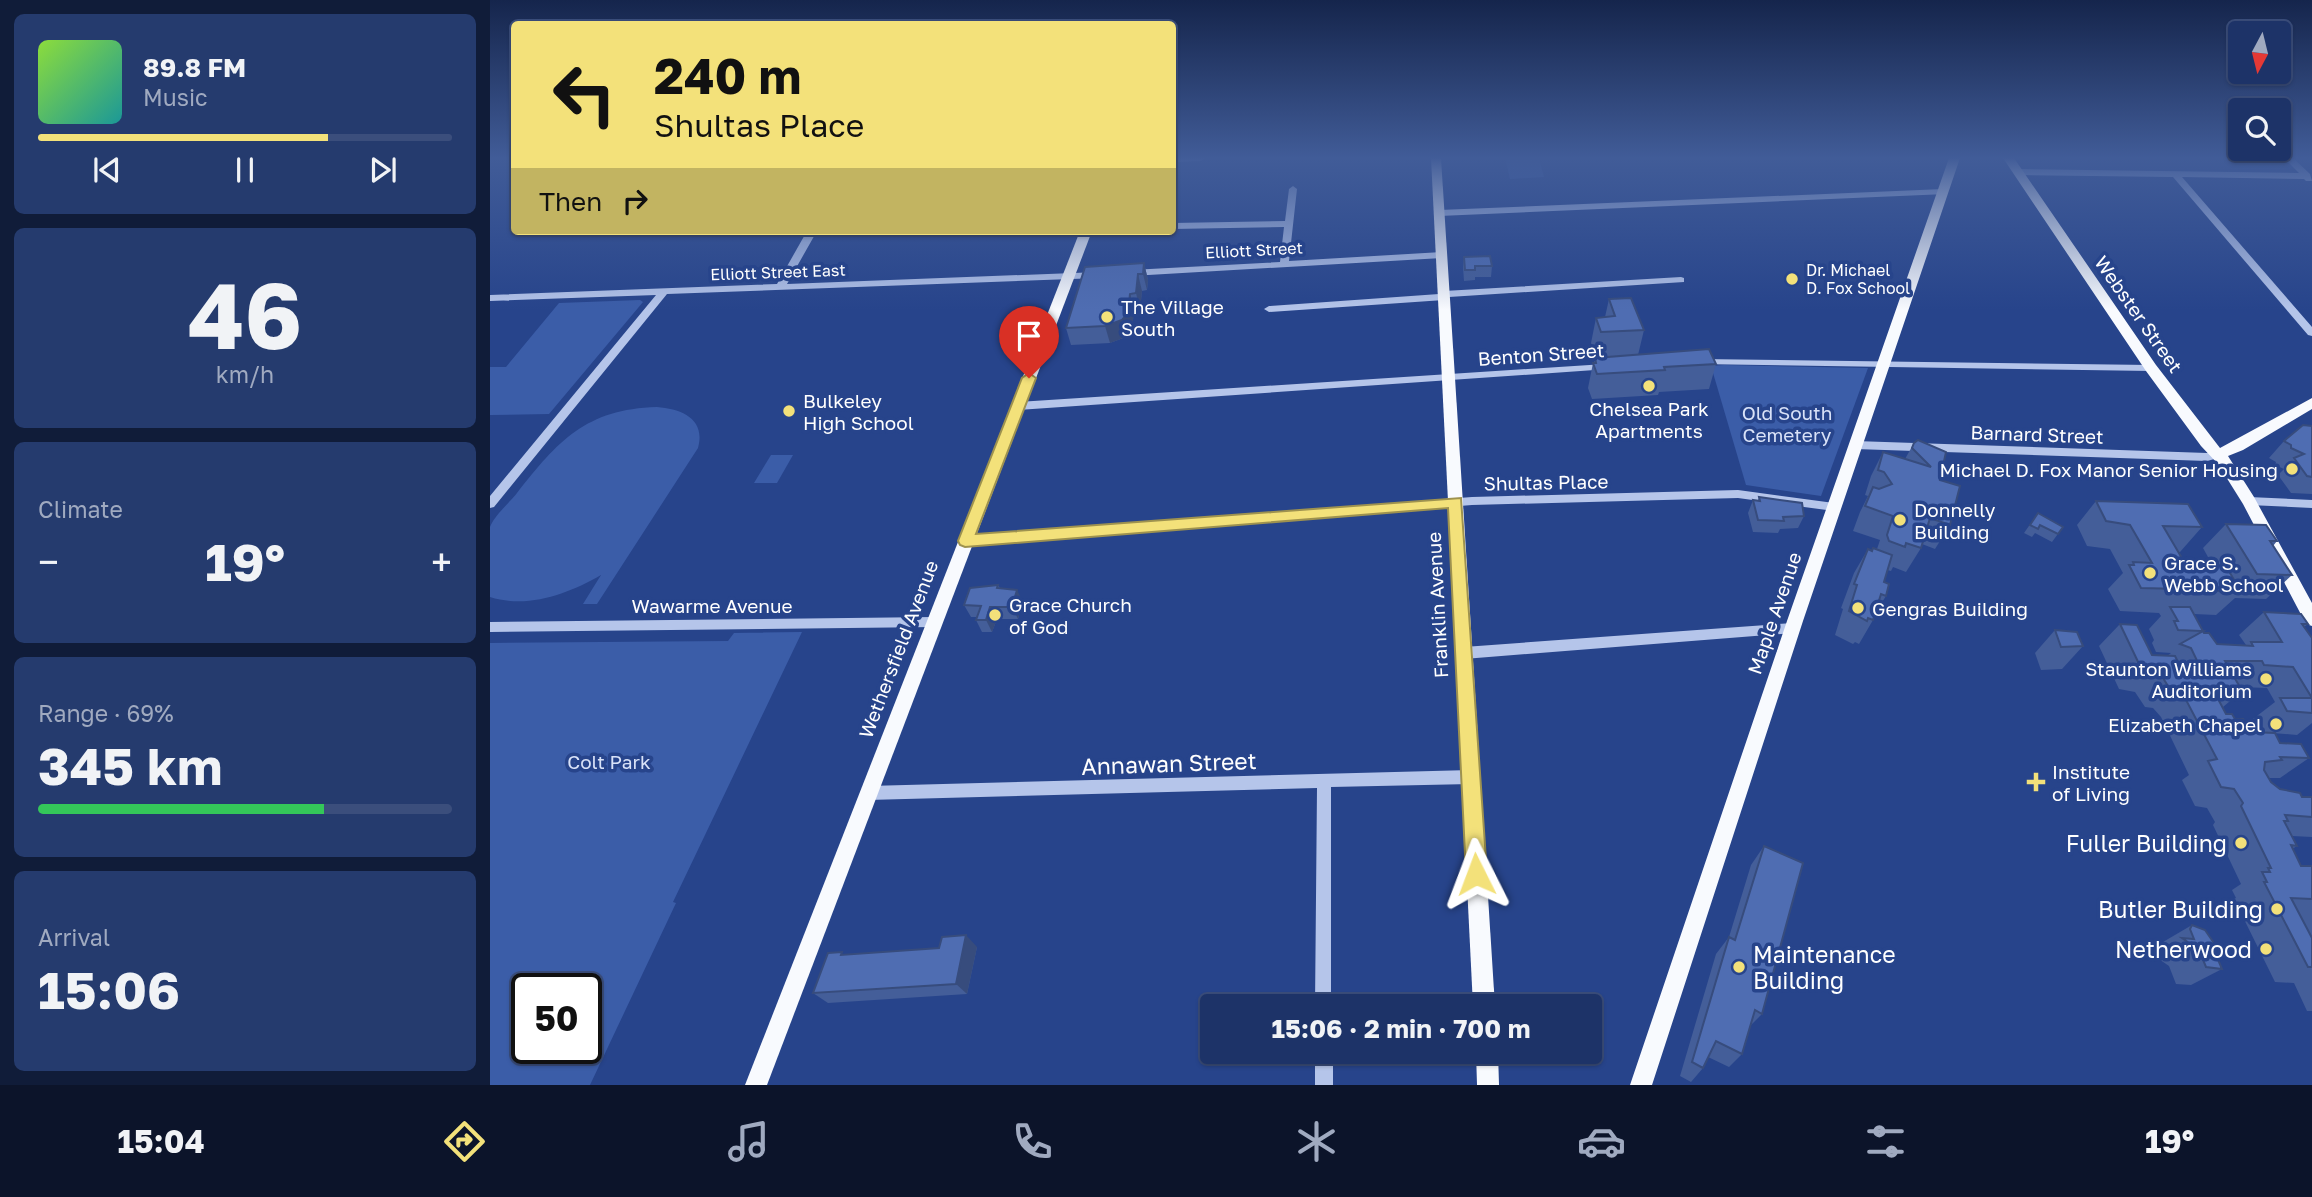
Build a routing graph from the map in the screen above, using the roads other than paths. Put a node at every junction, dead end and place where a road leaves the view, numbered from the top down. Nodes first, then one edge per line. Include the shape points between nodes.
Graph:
1 (1291, 209) edge
2 (1439, 209) edge
3 (1544, 209) edge
4 (1937, 209) edge
5 (2043, 209) edge
6 (2205, 209) edge
7 (1439, 213) junction
8 (1289, 224) junction
9 (1176, 226) edge
10 (810, 235) edge
11 (1084, 235) edge
12 (1442, 255) junction
13 (1284, 264) junction
14 (1068, 277) junction
15 (1681, 280) dead end
16 (780, 288) junction
17 (663, 293) junction
18 (1444, 295) junction
19 (490, 298) edge
20 (1269, 309) dead end
21 (2312, 333) edge
22 (1686, 362) edge
23 (1884, 362) junction
24 (1619, 367) edge
25 (2151, 368) junction
26 (1449, 378) junction
27 (2312, 403) edge
28 (1018, 406) junction
29 (1855, 445) junction
30 (2218, 454) junction
31 (2249, 501) junction
32 (1456, 502) junction
33 (490, 504) edge
34 (2312, 504) edge
35 (1834, 507) junction
36 (965, 541) junction
37 (2306, 596) edge
38 (2312, 619) edge
39 (934, 622) junction
40 (490, 627) edge
41 (1793, 628) junction
42 (1464, 653) junction
43 (1471, 777) junction
44 (1324, 782) junction
45 (868, 793) junction
46 (1323, 994) edge
47 (1483, 994) edge
48 (1324, 1064) edge
49 (1487, 1064) edge
50 (755, 1085) edge
51 (1324, 1085) edge
52 (1488, 1085) edge
53 (1641, 1085) edge

1 - 8 street
2 - 7 main road, Franklin Avenue
3 - 7 street
4 - 23 main road, Maple Avenue
5 - 25 main road, Webster Street
6 - 21 street
7 - 12 main road, Franklin Avenue
8 - 9 street
8 - 13 street
10 - 16 street
11 - 14 main road, Wethersfield Avenue
12 - 13 street, Elliott Street
12 - 18 main road, Franklin Avenue
13 - 14 street, Elliott Street
14 - 16 street, Elliott Street East
14 - 28 main road, Wethersfield Avenue
15 - 18 street
16 - 17 street, Elliott Street East
17 - 19 street, Elliott Street East
17 - 33 street
18 - 20 street
18 - 26 main road, Franklin Avenue
22 - 23 street
23 - 25 street
23 - 29 main road, Maple Avenue
24 - 26 street, Benton Street
25 - 30 main road, Webster Street
26 - 28 street, Benton Street
26 - 32 main road, Franklin Avenue
27 - 30 main road
28 - 36 main road, Wethersfield Avenue
29 - 30 street, Barnard Street
29 - 35 main road, Maple Avenue
30 - 31 main road, Webster Street
31 - 34 street
31 - 37 main road, Webster Street
32 - 35 street, Shultas Place via 1738,494
32 - 36 street, Shultas Place
32 - 42 main road, Franklin Avenue
35 - 41 main road, Maple Avenue
36 - 39 main road, Wethersfield Avenue
37 - 38 main road, Webster Street
39 - 40 street, Wawarme Avenue
39 - 45 main road, Wethersfield Avenue
41 - 42 street
41 - 53 main road, Maple Avenue
42 - 43 main road, Franklin Avenue
43 - 44 street, Annawan Street
43 - 47 main road, Franklin Avenue
44 - 45 street, Annawan Street
44 - 46 street
45 - 50 main road, Wethersfield Avenue
48 - 51 street
49 - 52 main road

